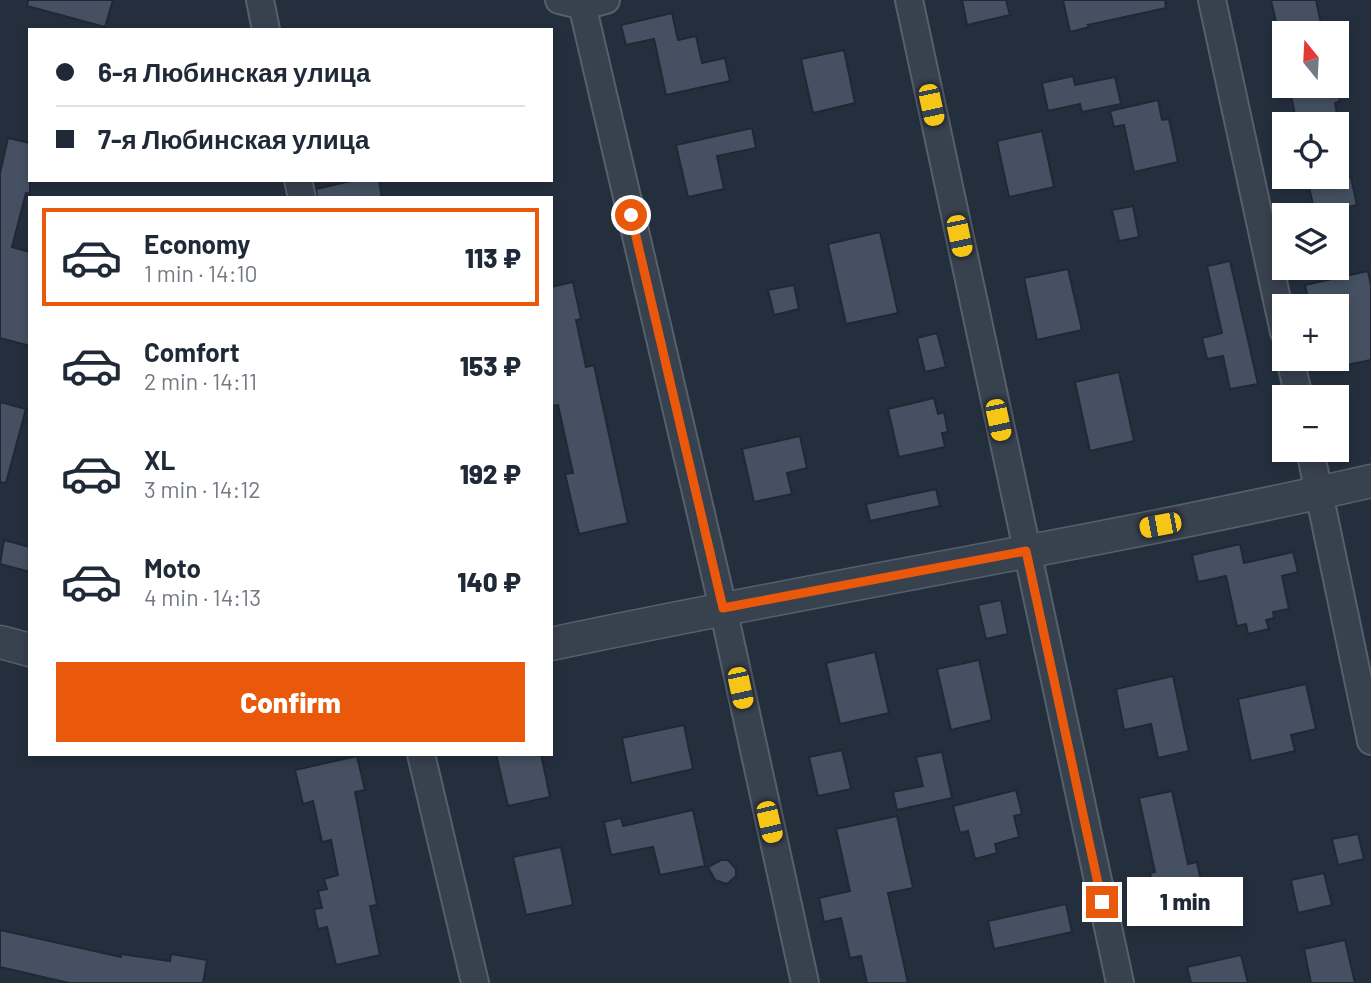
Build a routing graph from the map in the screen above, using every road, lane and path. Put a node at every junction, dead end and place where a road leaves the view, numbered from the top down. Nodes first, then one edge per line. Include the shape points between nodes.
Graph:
1 (260, 0) edge
2 (909, 0) edge
3 (1212, 0) edge
4 (582, 1) edge
5 (266, 28) edge
6 (1276, 294) edge
7 (1313, 462) edge
8 (1371, 481) edge
9 (1320, 493) junction
10 (1026, 551) junction
11 (723, 608) junction
12 (0, 642) edge
13 (553, 644) edge
14 (28, 649) edge
15 (1371, 741) edge
16 (421, 756) edge
17 (475, 983) edge
18 (805, 983) edge
19 (1120, 983) edge

1 - 5 street
2 - 10 street
3 - 6 street
4 - 11 street
7 - 9 street
8 - 9 street
9 - 10 street
9 - 15 street
10 - 11 street
10 - 19 street
11 - 13 street
11 - 18 street
12 - 14 street
16 - 17 street

